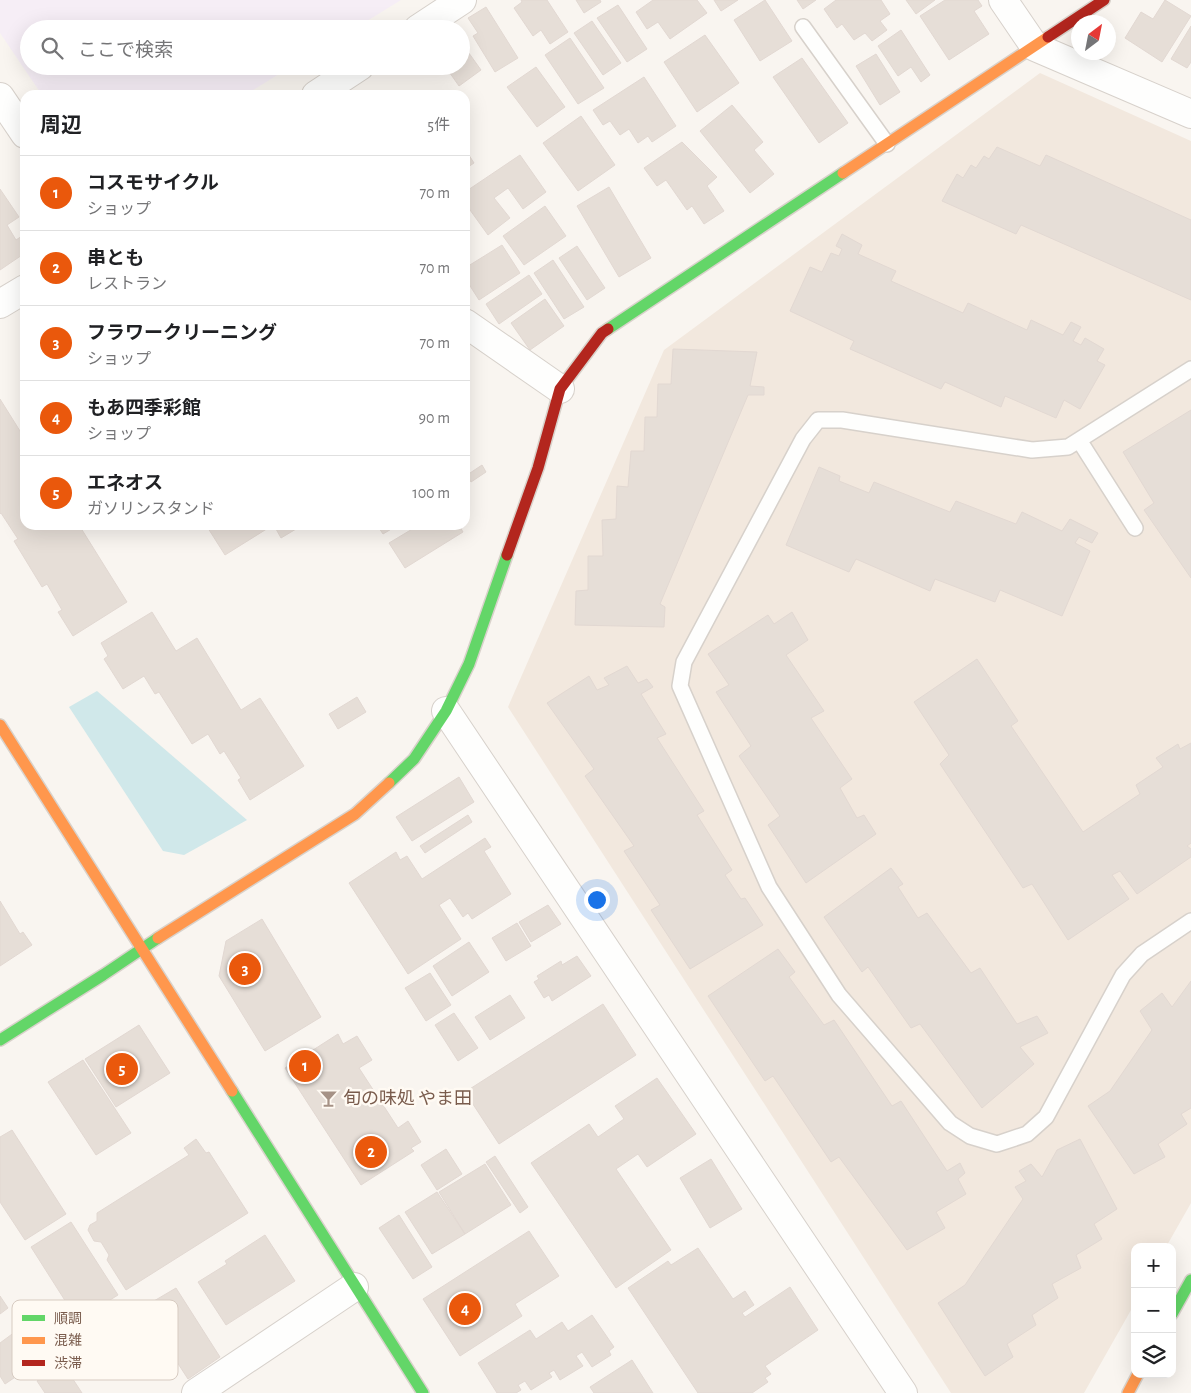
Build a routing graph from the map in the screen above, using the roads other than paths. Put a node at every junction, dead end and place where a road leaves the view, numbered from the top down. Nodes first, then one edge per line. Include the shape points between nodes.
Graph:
1 (462, 0) edge
2 (1004, 0) edge
3 (1104, 0) edge
4 (432, 20) edge
5 (802, 27) dead end
6 (1035, 47) junction
7 (346, 75) edge
8 (324, 90) edge
9 (0, 97) edge
10 (1191, 114) edge
11 (20, 127) edge
12 (887, 144) junction
13 (20, 292) edge
14 (0, 304) edge
15 (470, 326) edge
16 (1191, 369) edge
17 (560, 389) junction
18 (1079, 440) junction
19 (1135, 528) dead end
20 (446, 711) junction
21 (0, 725) edge
22 (1191, 921) edge
23 (141, 948) junction
24 (0, 1040) edge
25 (1191, 1280) edge
26 (354, 1286) junction
27 (1176, 1307) edge
28 (1136, 1378) edge
29 (196, 1393) edge
30 (423, 1393) edge
31 (902, 1393) edge
32 (1128, 1393) edge

1 - 4 street
2 - 6 street
3 - 6 street
5 - 12 lane
6 - 10 street
6 - 12 street
7 - 8 street
9 - 11 street
12 - 17 street via 602,333
13 - 14 street
15 - 17 street
16 - 18 lane
17 - 20 street via 538,468 469,664
18 - 19 lane
18 - 22 lane via 1068,448 1032,450 842,420 818,420 803,439 684,662 680,686 769,886 839,995 950,1123 970,1136 997,1144 1027,1134 1046,1116 1123,975 1142,954
20 - 23 street via 414,759 356,814
20 - 31 street
21 - 23 street
23 - 24 street
23 - 26 street
25 - 27 street
26 - 29 street
26 - 30 street
28 - 32 street

